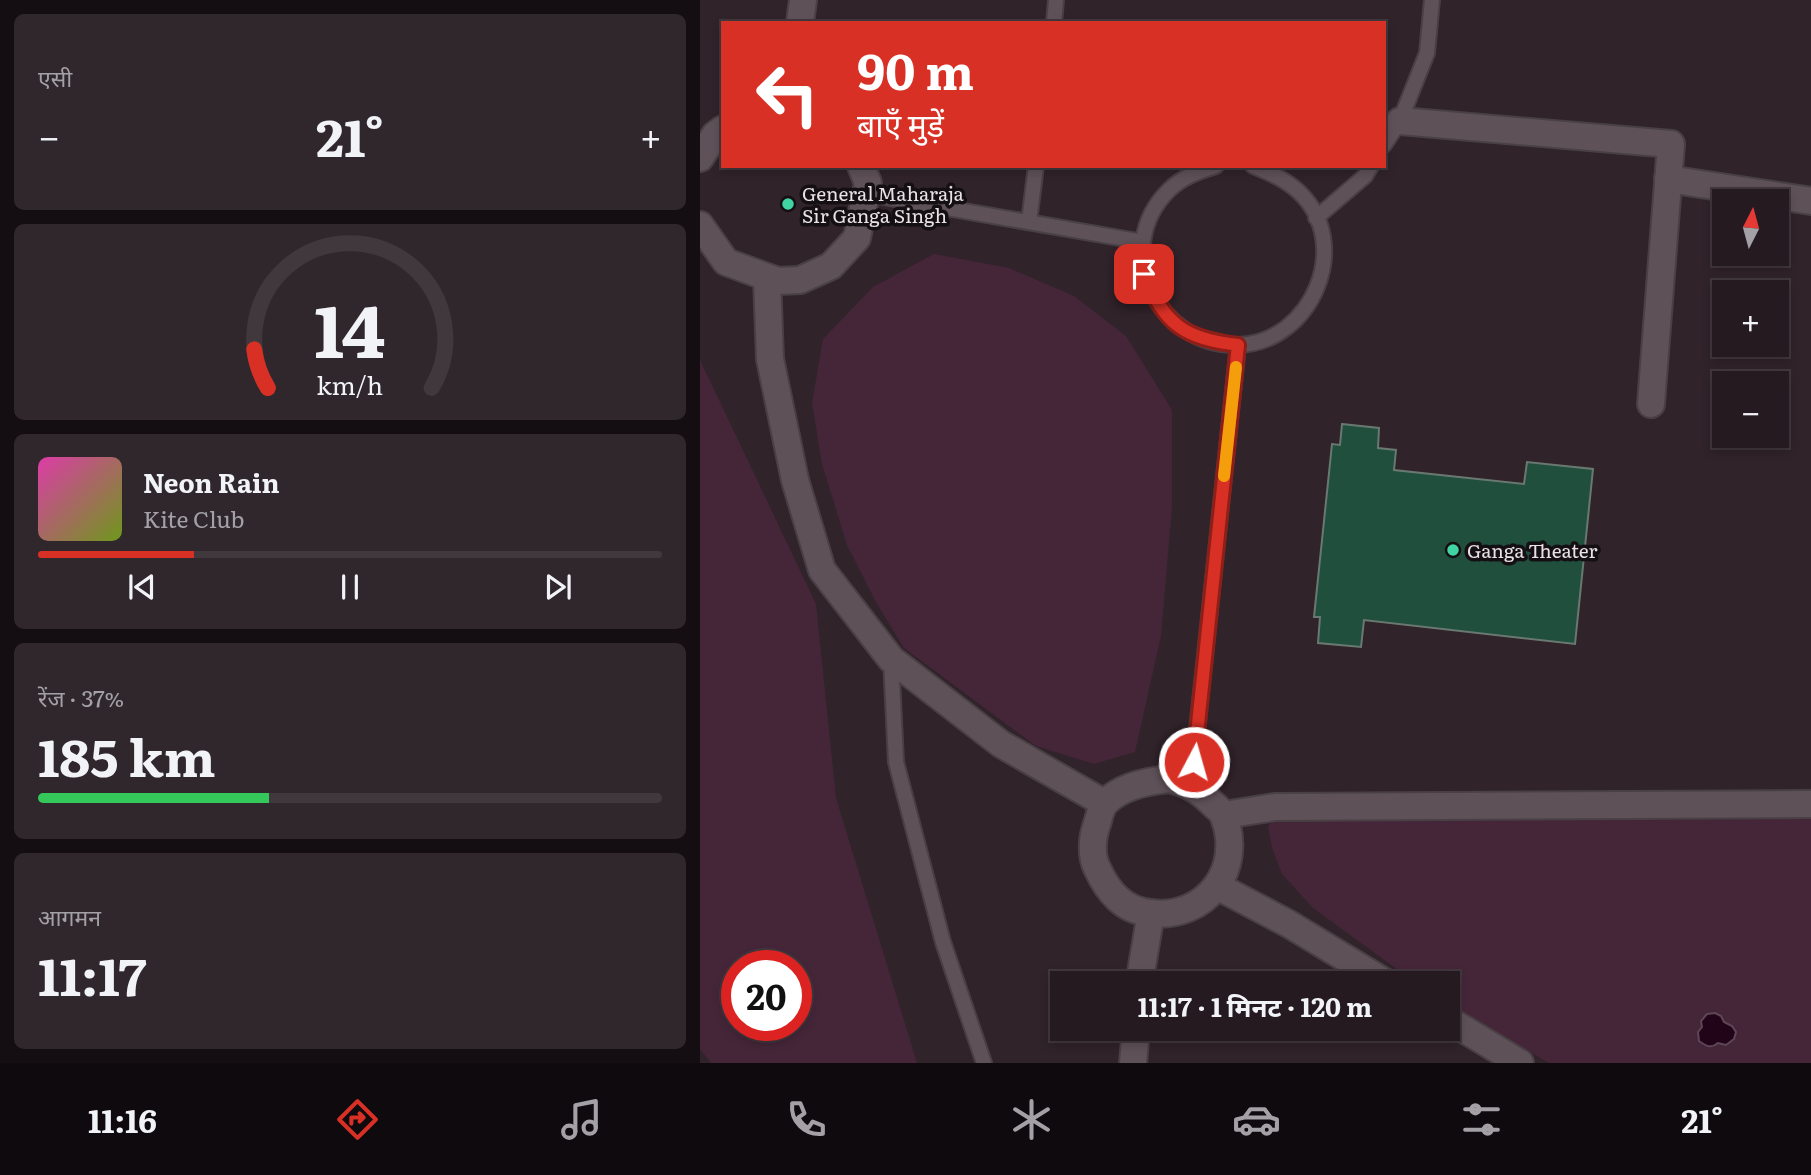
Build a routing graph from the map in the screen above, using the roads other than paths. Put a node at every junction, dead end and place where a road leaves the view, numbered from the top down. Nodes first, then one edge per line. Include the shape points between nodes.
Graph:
1 (803, 0) edge
2 (1056, 0) edge
3 (1432, 0) edge
4 (800, 21) edge
5 (1054, 21) edge
6 (1400, 121) junction
7 (721, 130) edge
8 (1386, 142) edge
9 (700, 158) edge
10 (862, 168) edge
11 (1036, 168) edge
12 (1209, 168) edge
13 (1259, 168) edge
14 (1370, 168) edge
15 (1668, 179) junction
16 (866, 194) junction
17 (1811, 201) edge
18 (1317, 218) junction
19 (1029, 222) junction
20 (700, 225) edge
21 (1143, 242) junction
22 (767, 278) junction
23 (1238, 345) junction
24 (1651, 404) dead end
25 (891, 659) junction
26 (1191, 786) junction
27 (1104, 803) junction
28 (1811, 804) edge
29 (1224, 815) junction
30 (1217, 886) junction
31 (1151, 914) junction
32 (1141, 971) edge
33 (1367, 971) edge
34 (1460, 1027) edge
35 (1135, 1041) edge
36 (984, 1063) edge
37 (1133, 1063) edge
38 (1520, 1063) edge

1 - 4 street
2 - 5 lane
3 - 6 lane via 1427,53
6 - 8 lane
6 - 15 street via 1671,144
7 - 9 street
10 - 16 street via 869,183
11 - 19 lane
12 - 21 lane via 1169,190 1152,214
13 - 18 lane via 1278,175 1301,193
14 - 18 lane
15 - 17 street
15 - 24 street
16 - 19 lane
16 - 22 street via 858,238 831,266 800,279
18 - 23 lane via 1324,246 1322,275 1311,302 1284,329 1267,339
19 - 21 lane
20 - 22 street via 726,262
21 - 23 lane via 1148,284 1156,303 1178,327 1207,341
22 - 25 street via 770,359 795,480 822,570
23 - 26 lane
25 - 27 street via 1001,744
25 - 36 lane via 896,761 943,942
26 - 27 street via 1169,779 1145,781
26 - 29 street
27 - 31 street via 1093,837 1094,862 1106,888 1129,907
28 - 29 street via 1275,807
29 - 30 street via 1230,842 1226,871
30 - 31 street via 1183,912
30 - 33 street
31 - 32 street
34 - 38 street
35 - 37 street

